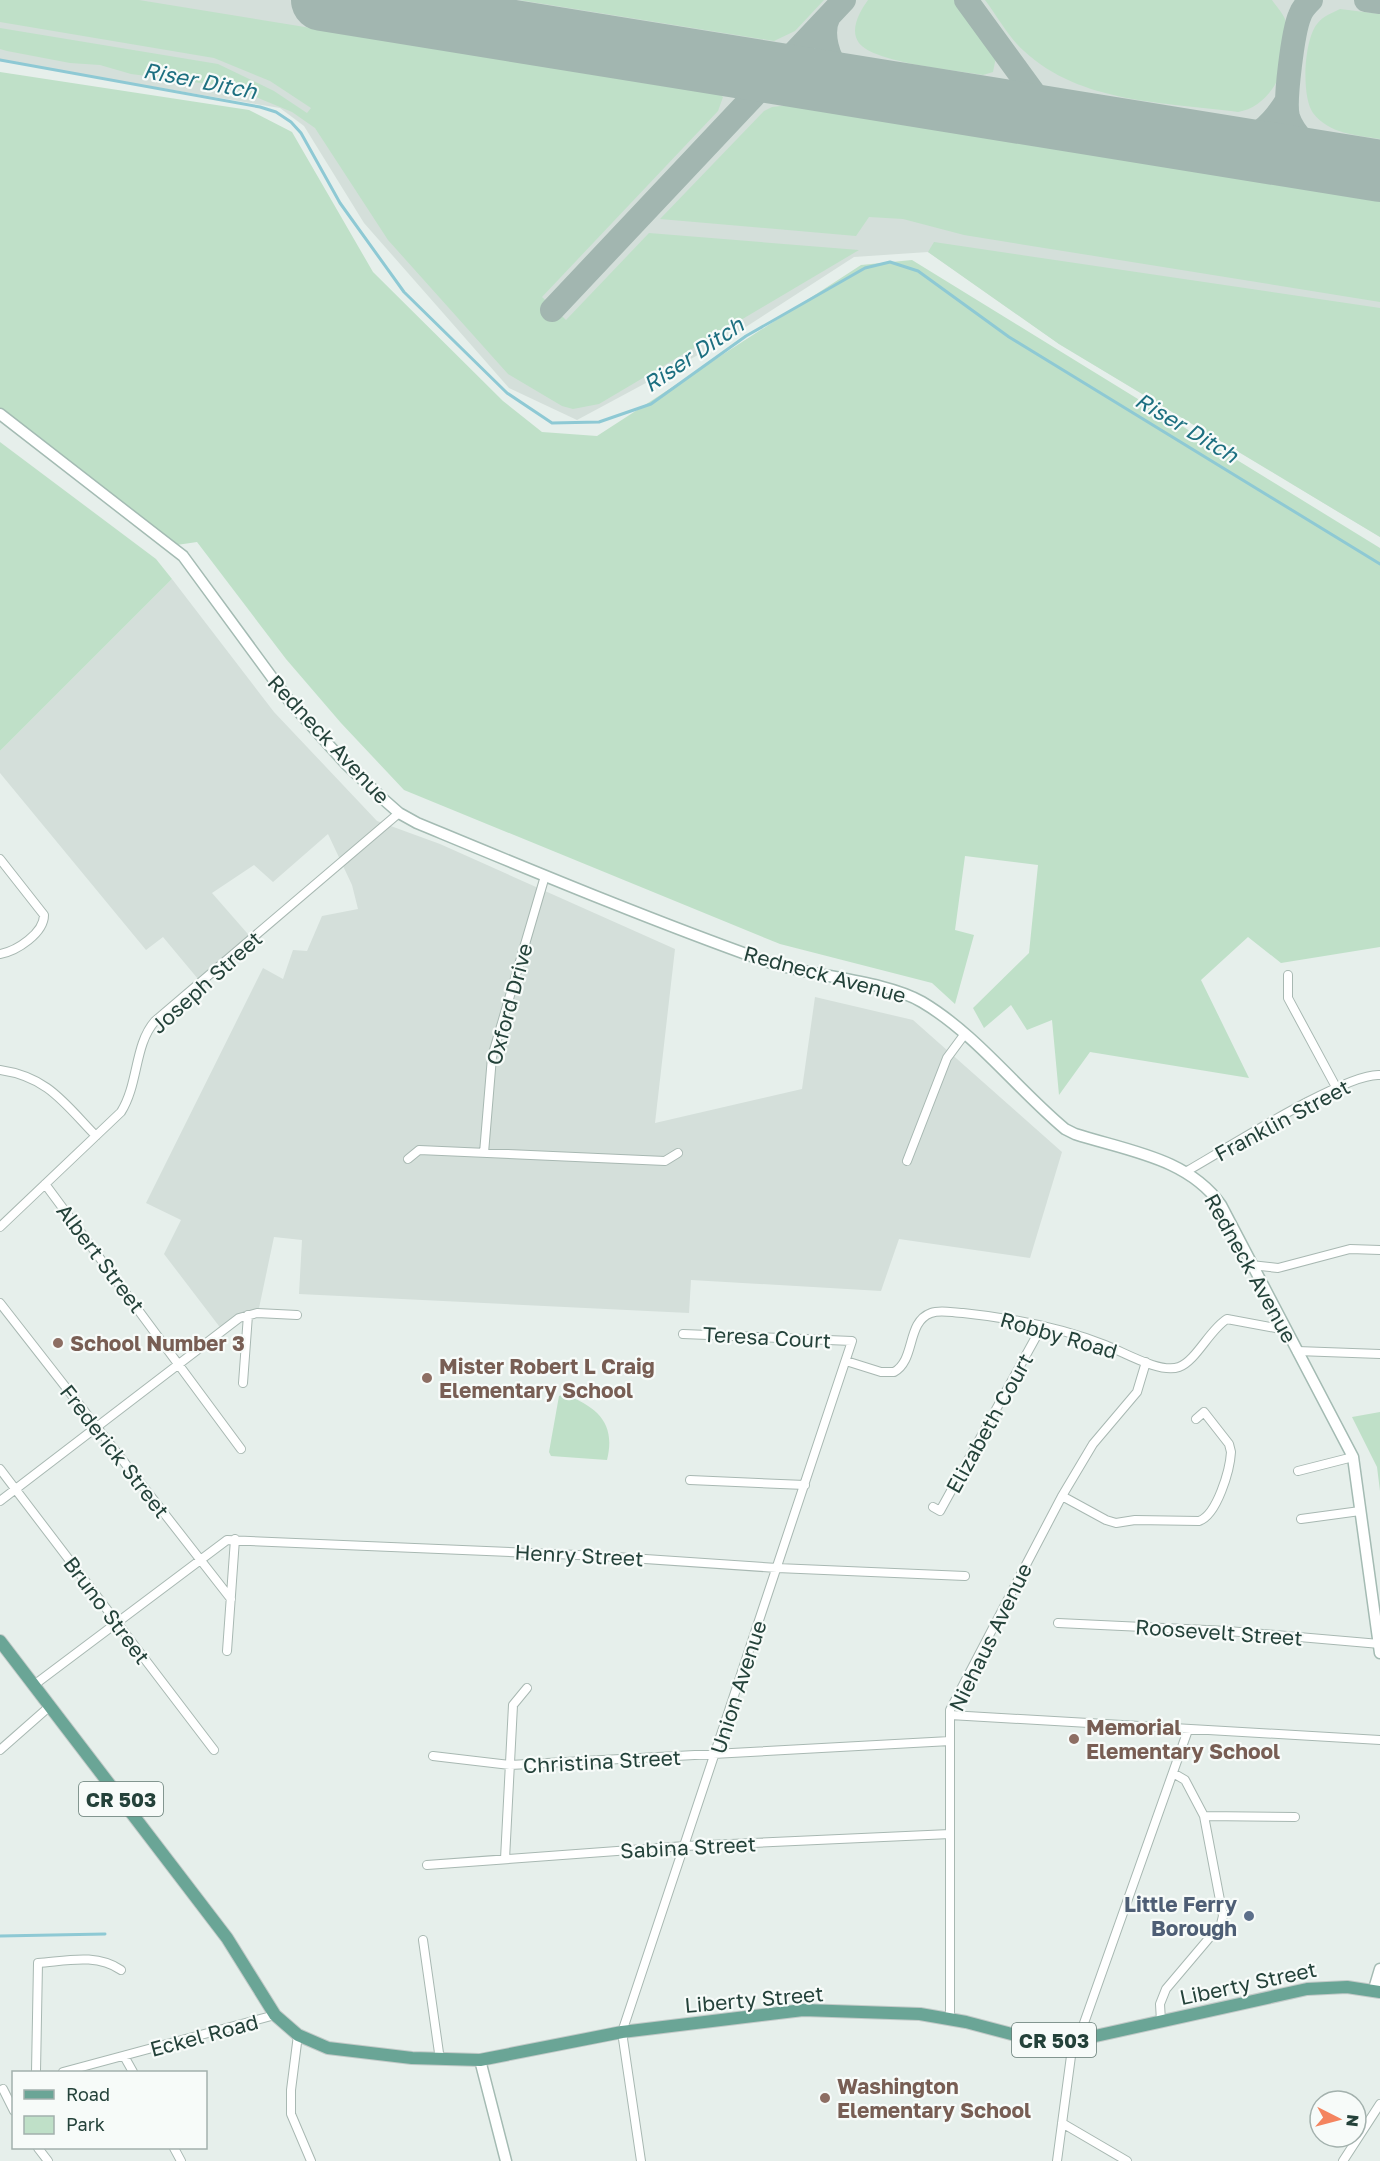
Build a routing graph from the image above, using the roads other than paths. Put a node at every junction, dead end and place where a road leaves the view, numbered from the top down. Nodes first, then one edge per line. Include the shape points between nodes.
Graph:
1 (0, 414) edge
2 (399, 813) junction
3 (0, 859) edge
4 (545, 876) junction
5 (0, 954) edge
6 (1288, 975) dead end
7 (964, 1035) junction
8 (0, 1070) edge
9 (1380, 1075) edge
10 (1336, 1088) junction
11 (96, 1136) junction
12 (484, 1153) junction
13 (678, 1153) dead end
14 (408, 1159) dead end
15 (907, 1161) dead end
16 (1187, 1171) junction
17 (45, 1184) junction
18 (0, 1227) edge
19 (1380, 1251) edge
20 (1251, 1265) junction
21 (0, 1303) edge
22 (248, 1315) junction
23 (297, 1315) dead end
24 (1042, 1326) junction
25 (1286, 1330) junction
26 (683, 1334) dead end
27 (852, 1341) joint
28 (1297, 1351) junction
29 (1380, 1354) edge
30 (846, 1361) junction
31 (1146, 1362) junction
32 (179, 1363) junction
33 (243, 1383) dead end
34 (1196, 1419) dead end
35 (97, 1427) junction
36 (241, 1449) dead end
37 (1353, 1456) junction
38 (0, 1469) edge
39 (1299, 1471) dead end
40 (690, 1480) dead end
41 (804, 1485) junction
42 (15, 1489) junction
43 (1062, 1496) junction
44 (0, 1501) edge
45 (933, 1507) dead end
46 (1360, 1511) junction
47 (1301, 1519) dead end
48 (235, 1539) junction
49 (199, 1559) junction
50 (777, 1568) junction
51 (965, 1576) dead end
52 (231, 1599) junction
53 (116, 1622) junction
54 (1058, 1623) dead end
55 (0, 1641) edge
56 (1380, 1647) edge
57 (227, 1651) dead end
58 (34, 1685) junction
59 (527, 1688) dead end
60 (50, 1706) junction
61 (950, 1715) junction
62 (1188, 1730) junction
63 (1380, 1740) edge
64 (950, 1741) junction
65 (0, 1750) edge
66 (214, 1750) dead end
67 (716, 1755) junction
68 (433, 1756) dead end
69 (510, 1765) junction
70 (1173, 1773) junction
71 (1204, 1816) junction
72 (1295, 1818) dead end
73 (950, 1834) junction
74 (685, 1846) junction
75 (505, 1859) junction
76 (427, 1865) dead end
77 (423, 1940) dead end
78 (120, 1970) dead end
79 (1380, 1970) edge
80 (1377, 1991) edge
81 (275, 2015) junction
82 (950, 2019) junction
83 (1161, 2021) junction
84 (622, 2032) junction
85 (298, 2035) junction
86 (1075, 2041) junction
87 (124, 2056) junction
88 (440, 2060) junction
89 (480, 2060) junction
90 (36, 2071) edge
91 (70, 2071) edge
92 (132, 2071) edge
93 (1, 2089) edge
94 (1380, 2104) edge
95 (12, 2108) edge
96 (1062, 2123) junction
97 (311, 2161) edge
98 (506, 2161) edge
99 (641, 2161) edge
100 (1057, 2161) edge
101 (1127, 2161) edge
102 (1343, 2161) edge

1 - 2 street, Redneck Avenue via 183,556 290,702 346,764
2 - 4 street, Redneck Avenue
2 - 11 street, Joseph Street via 156,1021 144,1040 128,1100
3 - 5 street via 42,909 44,921 19,946
4 - 7 street, Redneck Avenue via 768,962 908,995 932,1008
4 - 12 street, Oxford Drive via 492,1057
6 - 10 street via 1288,998
7 - 15 street via 947,1058
7 - 16 street, Redneck Avenue via 1065,1129
8 - 11 street via 20,1072 43,1083
9 - 10 street, Franklin Street
10 - 16 street, Franklin Street
11 - 17 street, Joseph Street
12 - 13 street via 665,1161
12 - 14 street via 419,1150
16 - 20 street, Redneck Avenue via 1221,1205
17 - 18 street, Joseph Street
17 - 32 street, Albert Street
19 - 20 street via 1350,1249 1278,1268
20 - 25 street, Redneck Avenue
21 - 35 street, Frederick Street
22 - 23 street
22 - 32 street
22 - 33 street
24 - 30 street, Robby Road via 1016,1318 938,1311 919,1323 904,1363 894,1372 880,1372
24 - 31 street, Robby Road via 1105,1344
24 - 45 street, Elizabeth Court via 940,1511
25 - 28 street, Redneck Avenue
25 - 31 street, Robby Road via 1227,1319 1183,1365 1171,1369
26 - 27 street, Teresa Court
27 - 30 street, Union Avenue
28 - 29 street
28 - 37 street, Redneck Avenue
30 - 41 street, Union Avenue
31 - 43 street, Niehaus Avenue via 1137,1392 1093,1443
32 - 35 street
32 - 36 street, Albert Street
34 - 43 street via 1204,1412 1231,1452 1214,1510 1206,1519 1116,1522
35 - 42 street
35 - 49 street, Frederick Street
37 - 39 street
37 - 46 street, Redneck Avenue
38 - 42 street, Bruno Street
40 - 41 street
41 - 50 street, Union Avenue
42 - 44 street
42 - 53 street, Bruno Street
43 - 61 street, Niehaus Avenue
46 - 47 street
46 - 56 street, Redneck Avenue
48 - 49 street, Henry Street via 220,1543
48 - 50 street, Henry Street
48 - 52 street
49 - 52 street, Frederick Street
49 - 53 street, Henry Street
50 - 51 street, Henry Street
50 - 67 street, Union Avenue
52 - 57 street
53 - 58 street, Henry Street
53 - 66 street, Bruno Street
54 - 56 street, Roosevelt Street via 1228,1631
55 - 58 main road, CR 503
58 - 60 main road, CR 503
59 - 69 street via 513,1705
60 - 65 street
60 - 81 main road, Liberty Street / CR 503 via 203,1906
61 - 62 street
61 - 64 street, Niehaus Avenue
62 - 63 street
62 - 70 street
64 - 67 street, Christina Street
64 - 73 street, Niehaus Avenue
67 - 69 street, Christina Street
67 - 74 street, Union Avenue
68 - 69 street, Christina Street
69 - 75 street
70 - 71 street via 1185,1780
70 - 86 street
71 - 72 street
71 - 83 street via 1223,1916 1221,1924 1167,1989 1160,2004
73 - 74 street, Sabina Street
73 - 82 street, Niehaus Avenue
74 - 75 street, Sabina Street
74 - 84 street, Union Avenue
75 - 76 street, Sabina Street
77 - 88 street
78 - 90 street via 103,1960 92,1959 38,1963
79 - 80 street
80 - 83 main road, Liberty Street / CR 503 via 1336,1986 1307,1989
81 - 85 main road, Liberty Street / CR 503
81 - 87 street, Eckel Road
82 - 84 main road, Liberty Street / CR 503 via 888,2011 803,2010
82 - 86 main road, Liberty Street / CR 503 via 1019,2036
83 - 86 main road, Liberty Street / CR 503
84 - 89 main road, Liberty Street / CR 503
84 - 99 street
85 - 88 main road, Liberty Street / CR 503 via 345,2051
85 - 97 street via 291,2114
86 - 96 street
87 - 91 street, Eckel Road
87 - 92 street
88 - 89 main road, Liberty Street / CR 503
89 - 98 street
93 - 95 street
94 - 102 street
96 - 100 street
96 - 101 street

